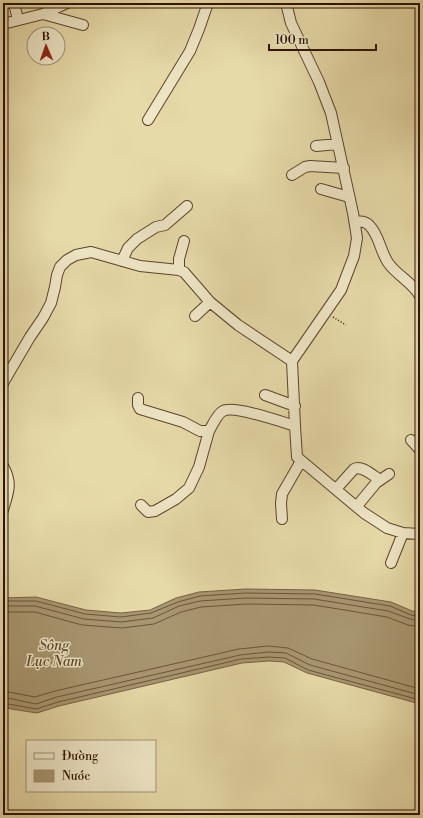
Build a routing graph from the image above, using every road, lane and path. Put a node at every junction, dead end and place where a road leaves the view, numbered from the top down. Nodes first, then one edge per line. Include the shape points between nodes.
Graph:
1 (14, 3) edge
2 (208, 3) edge
3 (286, 3) edge
4 (65, 4) edge
5 (44, 14) junction
6 (18, 20) junction
7 (3, 24) edge
8 (83, 25) dead end
9 (148, 120) dead end
10 (338, 144) junction
11 (316, 146) dead end
12 (344, 168) junction
13 (292, 175) dead end
14 (320, 189) dead end
15 (349, 197) junction
16 (186, 206) dead end
17 (354, 222) junction
18 (184, 241) dead end
19 (122, 261) junction
20 (179, 270) junction
21 (420, 296) edge
22 (210, 302) junction
23 (326, 313) junction
24 (195, 316) dead end
25 (346, 326) dead end
26 (292, 361) junction
27 (3, 383) edge
28 (265, 394) dead end
29 (138, 398) dead end
30 (295, 406) junction
31 (295, 426) junction
32 (209, 431) junction
33 (411, 440) dead end
34 (420, 450) edge
35 (301, 461) junction
36 (3, 466) edge
37 (389, 474) dead end
38 (380, 480) junction
39 (336, 489) junction
40 (141, 505) dead end
41 (357, 506) junction
42 (3, 510) edge
43 (282, 519) dead end
44 (403, 533) junction
45 (420, 534) edge
46 (391, 563) dead end

1 - 6 street
2 - 9 street via 190,51
3 - 10 street via 292,23 331,113
4 - 5 street
5 - 6 street
5 - 8 street
6 - 7 street
10 - 11 street
10 - 12 street
12 - 13 street via 310,166
12 - 15 street
14 - 15 street
15 - 17 street
16 - 19 street via 165,225 156,227 137,240 128,248
17 - 21 street via 368,223 389,265 416,289
17 - 23 street via 357,238 354,256 341,290
18 - 20 street
19 - 20 street via 140,266
19 - 27 street via 91,252 76,255 60,267 51,303
20 - 22 street via 189,277
22 - 24 street
22 - 26 street
23 - 25 path
23 - 26 street
26 - 30 street
28 - 30 street
29 - 32 street via 140,409 183,422 200,431
30 - 31 street
31 - 32 street via 227,410 219,414
31 - 35 street via 298,457
32 - 40 street via 199,467 189,488 155,511 148,512
33 - 34 street
35 - 39 street
35 - 43 street via 282,494
36 - 42 street via 9,481
37 - 38 street
38 - 39 street via 357,467
38 - 41 street
39 - 41 street
41 - 44 street via 387,528
44 - 45 street
44 - 46 street

